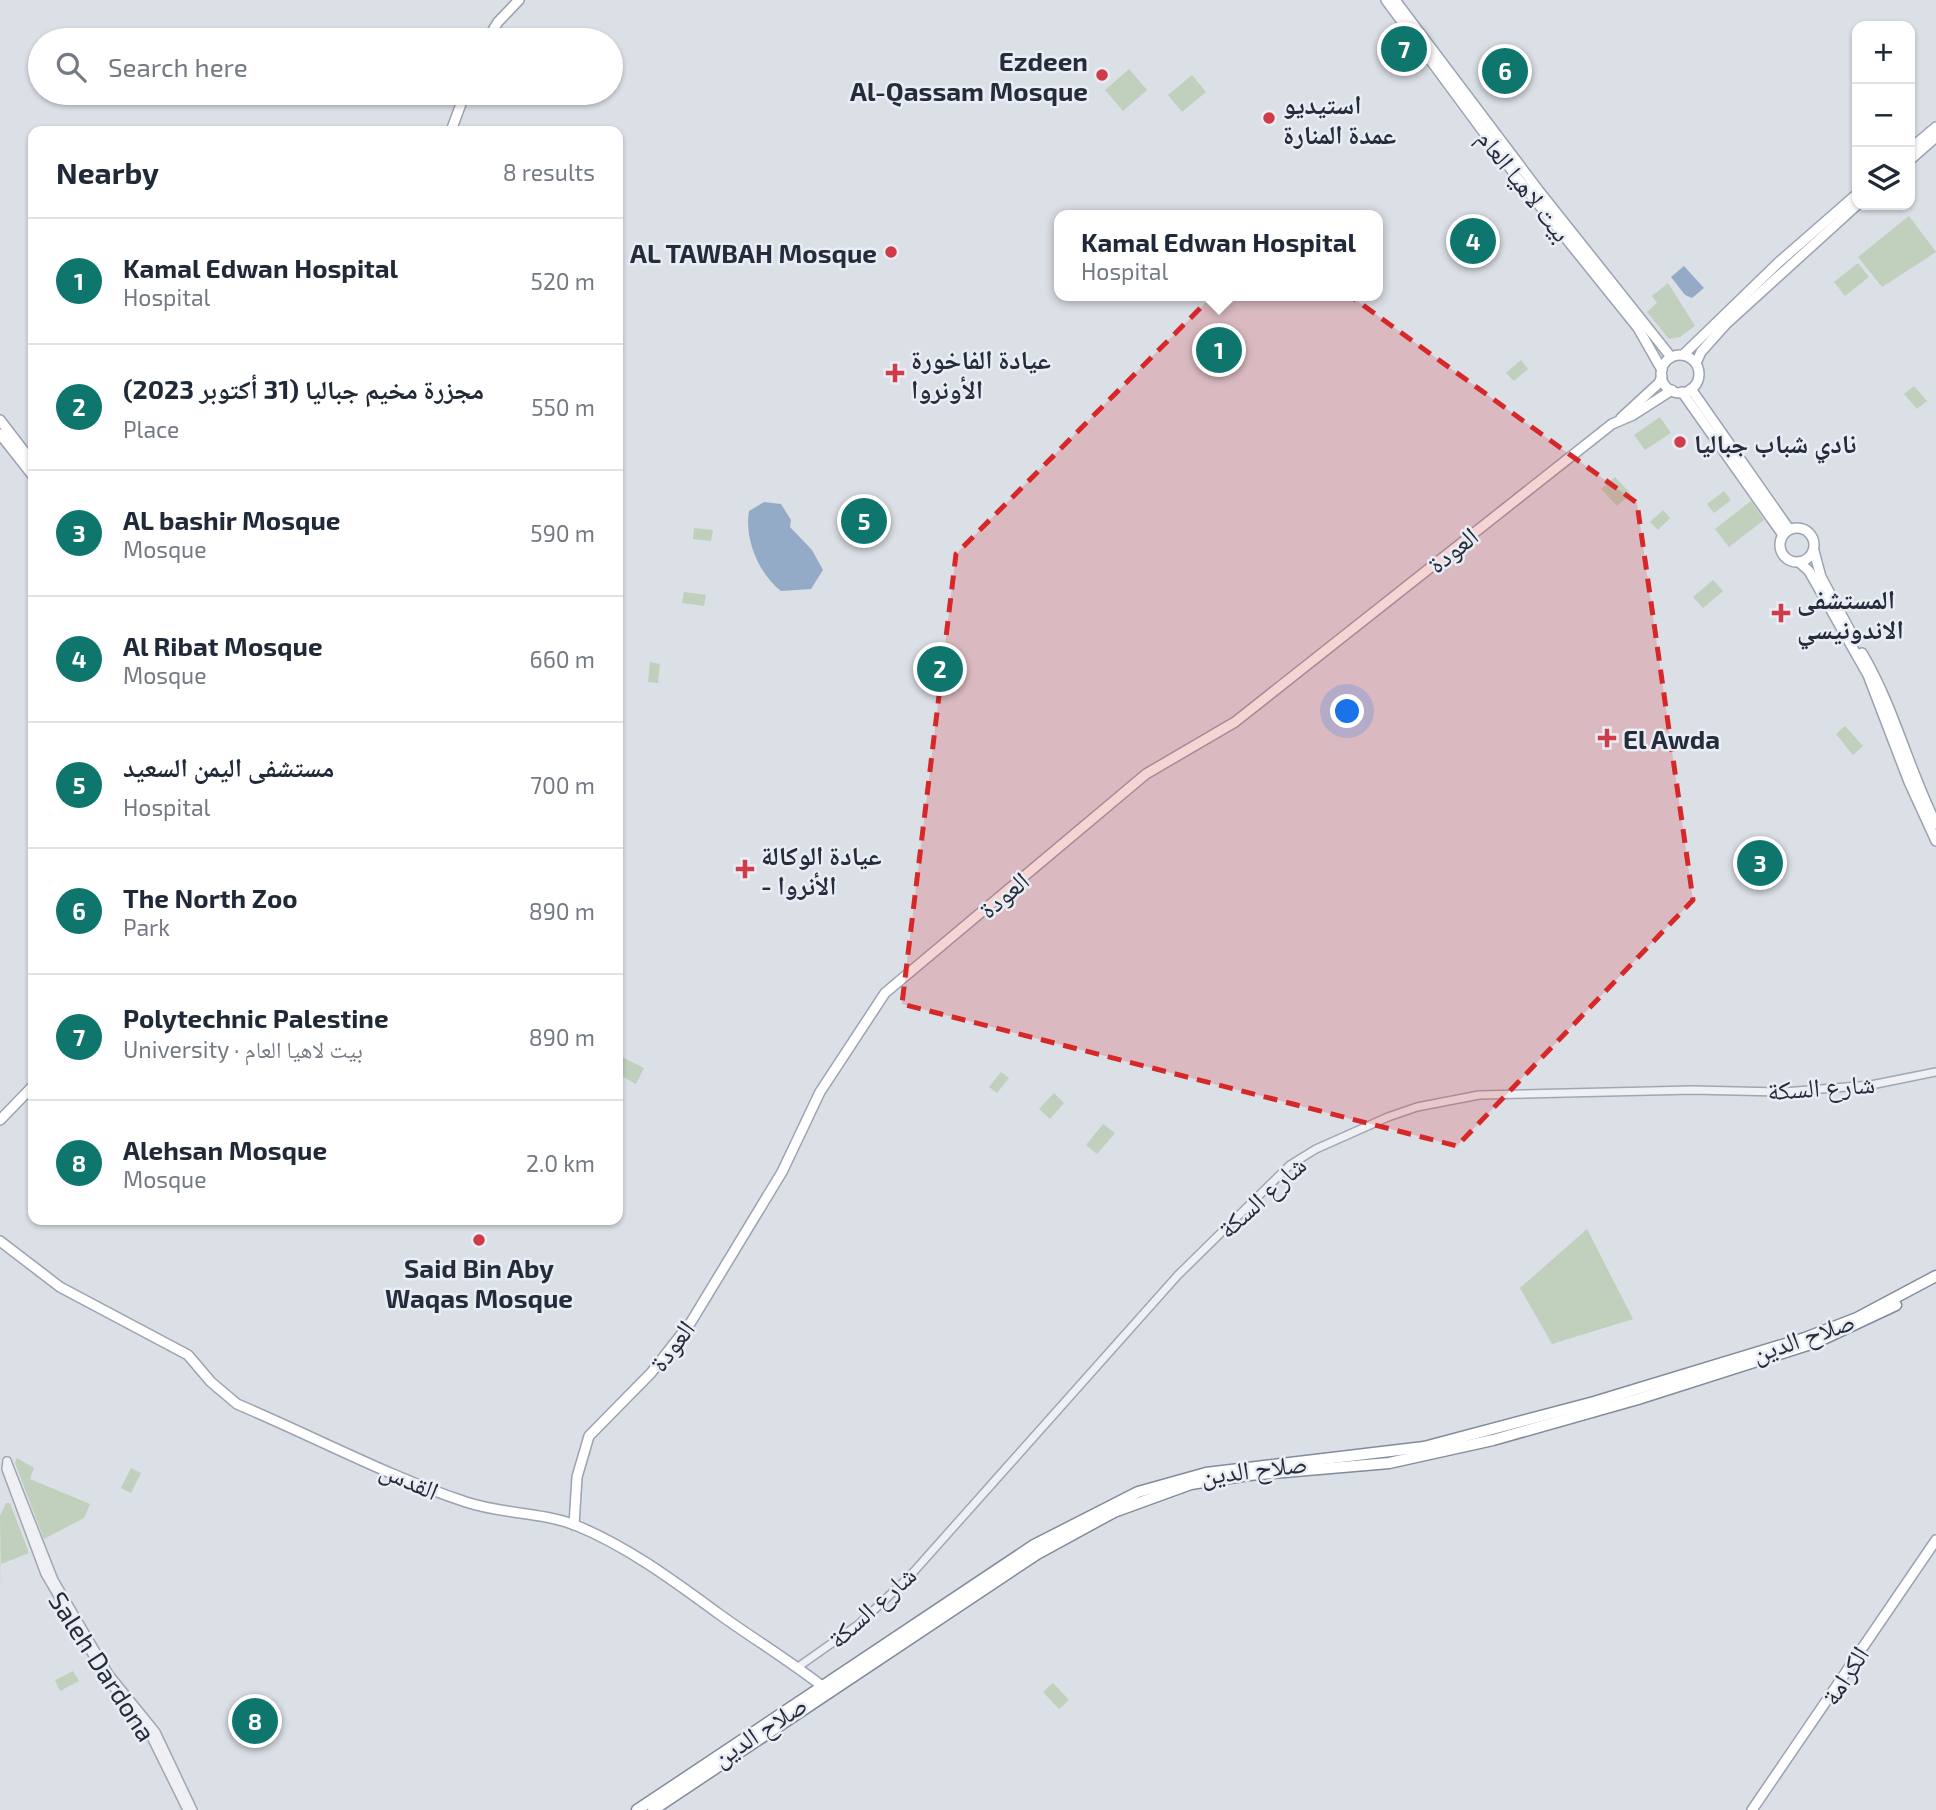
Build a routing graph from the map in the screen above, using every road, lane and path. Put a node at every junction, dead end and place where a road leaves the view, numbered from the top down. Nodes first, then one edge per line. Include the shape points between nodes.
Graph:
1 (519, 0) edge
2 (1386, 0) edge
3 (1395, 0) edge
4 (494, 28) edge
5 (461, 105) edge
6 (453, 126) edge
7 (1936, 127) edge
8 (1936, 137) edge
9 (1912, 147) edge
10 (1915, 156) edge
11 (1852, 198) edge
12 (1852, 210) edge
13 (1683, 355) junction
14 (1671, 357) junction
15 (1696, 363) junction
16 (1662, 373) junction
17 (1672, 390) junction
18 (1686, 391) junction
19 (1621, 418) junction
20 (0, 420) edge
21 (0, 434) edge
22 (28, 456) edge
23 (28, 470) edge
24 (1786, 532) junction
25 (1814, 551) junction
26 (1799, 562) junction
27 (1936, 824) edge
28 (1936, 841) edge
29 (1936, 1072) edge
30 (28, 1091) edge
31 (0, 1121) edge
32 (0, 1241) edge
33 (1936, 1276) edge
34 (1936, 1283) edge
35 (574, 1525) junction
36 (1936, 1541) edge
37 (798, 1667) junction
38 (827, 1690) junction
39 (187, 1810) edge
40 (193, 1810) edge
41 (637, 1810) edge
42 (653, 1810) edge
43 (1752, 1810) edge

1 - 4 main road
2 - 16 main road, بيت لاهيا العام via 1519,180 1638,328
3 - 14 main road, بيت لاهيا العام
5 - 6 main road
7 - 9 main road
8 - 10 main road
11 - 13 main road
12 - 15 main road via 1726,324
13 - 14 main road
13 - 15 main road
14 - 16 main road
15 - 18 main road via 1699,377
16 - 17 main road
16 - 19 main road, العودة via 1659,383
17 - 18 main road
17 - 19 main road, العودة
18 - 24 main road
19 - 35 main road, العودة via 1235,722 1146,774 886,993 820,1093 782,1172 691,1322 651,1373 589,1436 578,1477
20 - 22 main road
21 - 23 main road
24 - 25 main road via 1808,531
24 - 26 main road via 1780,545 1782,554
25 - 26 main road
25 - 27 main road via 1821,577 1882,689
26 - 28 main road via 1868,675
29 - 37 street, شارع السكة via 1871,1085 1784,1092 1479,1095 1417,1107 1308,1153 1273,1180 1178,1275 909,1577 859,1624
30 - 31 main road
32 - 35 main road, القدس via 60,1287 188,1355 237,1404 425,1488 475,1505
33 - 38 highway, صلاح الدين via 1857,1318 1805,1338 1594,1402 1424,1447 1206,1473 1138,1492 1034,1545 909,1626
34 - 38 highway, صلاح الدين via 1817,1342 1527,1431 1389,1463 1239,1476 1178,1488 1114,1512 1037,1555
35 - 37 main road, القدس via 686,1588
36 - 43 main road, الكرامة
37 - 38 main road, القدس
38 - 41 highway, صلاح الدين
38 - 42 highway, صلاح الدين
39 - 40 street, Saleh Dardona via 149,1733 106,1678 45,1574 7,1461 54,1580 109,1674 156,1732

